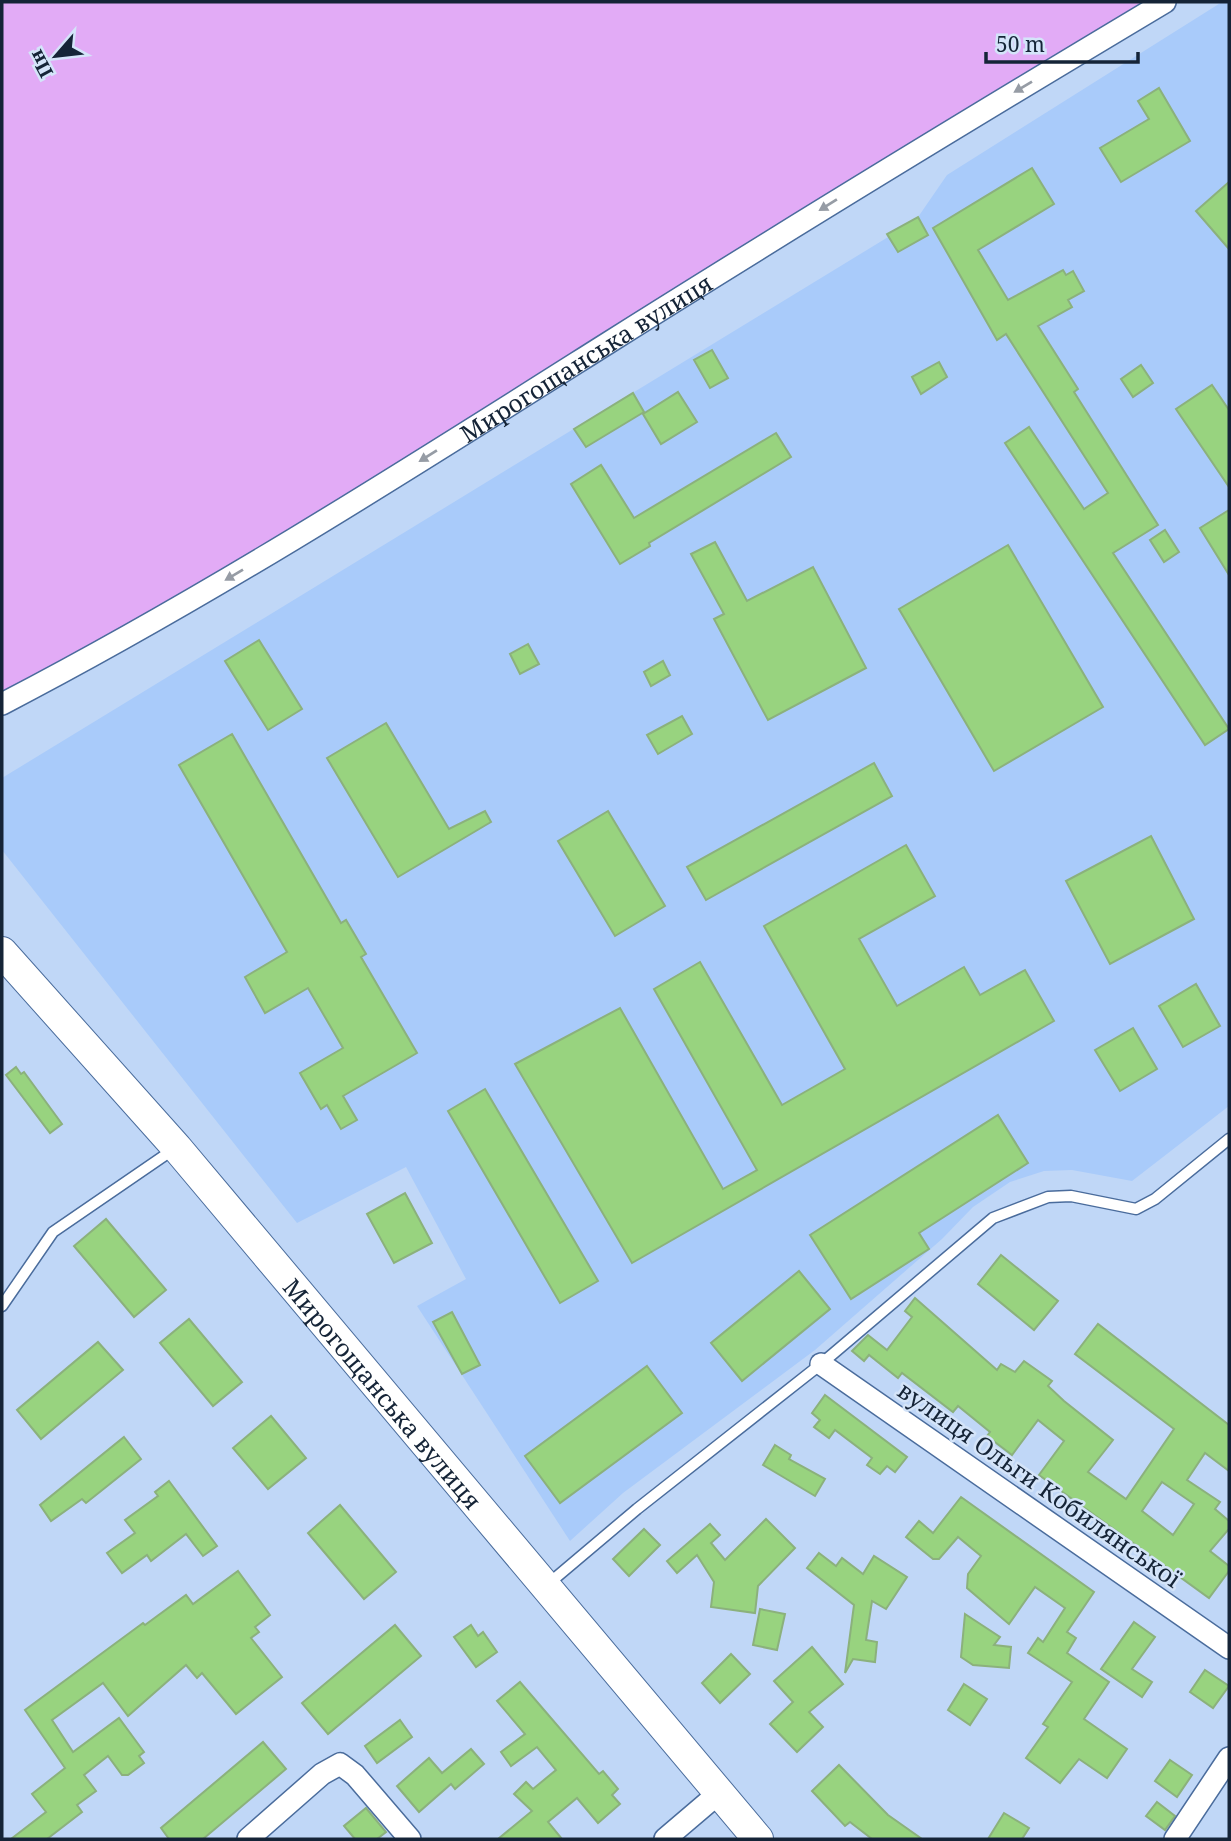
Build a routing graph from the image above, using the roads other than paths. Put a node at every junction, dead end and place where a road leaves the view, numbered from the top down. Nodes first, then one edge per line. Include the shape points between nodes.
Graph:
1 (1165, 2) edge
2 (2, 704) edge
3 (2, 952) edge
4 (1229, 1139) edge
5 (177, 1148) junction
6 (2, 1306) edge
7 (821, 1364) junction
8 (545, 1587) junction
9 (1229, 1648) edge
10 (1229, 1758) edge
11 (719, 1793) junction
12 (248, 1839) edge
13 (411, 1839) edge
14 (664, 1839) edge
15 (758, 1839) edge
16 (1175, 1839) edge

1 -> 2 street, Мирогощанська вулиця via 881,172 126,640
3 - 5 main road, Мирогощанська вулиця
4 - 7 lane via 1136,1209 1071,1196 1048,1197 993,1218
5 - 6 lane via 53,1232
5 - 8 main road, Мирогощанська вулиця
7 - 8 lane via 637,1508
7 - 9 street, вулиця Ольги Кобилянської
8 - 11 main road, Мирогощанська вулиця
10 - 16 street
11 - 14 street
11 - 15 main road, Мирогощанська вулиця
12 - 13 street via 322,1774 341,1764

